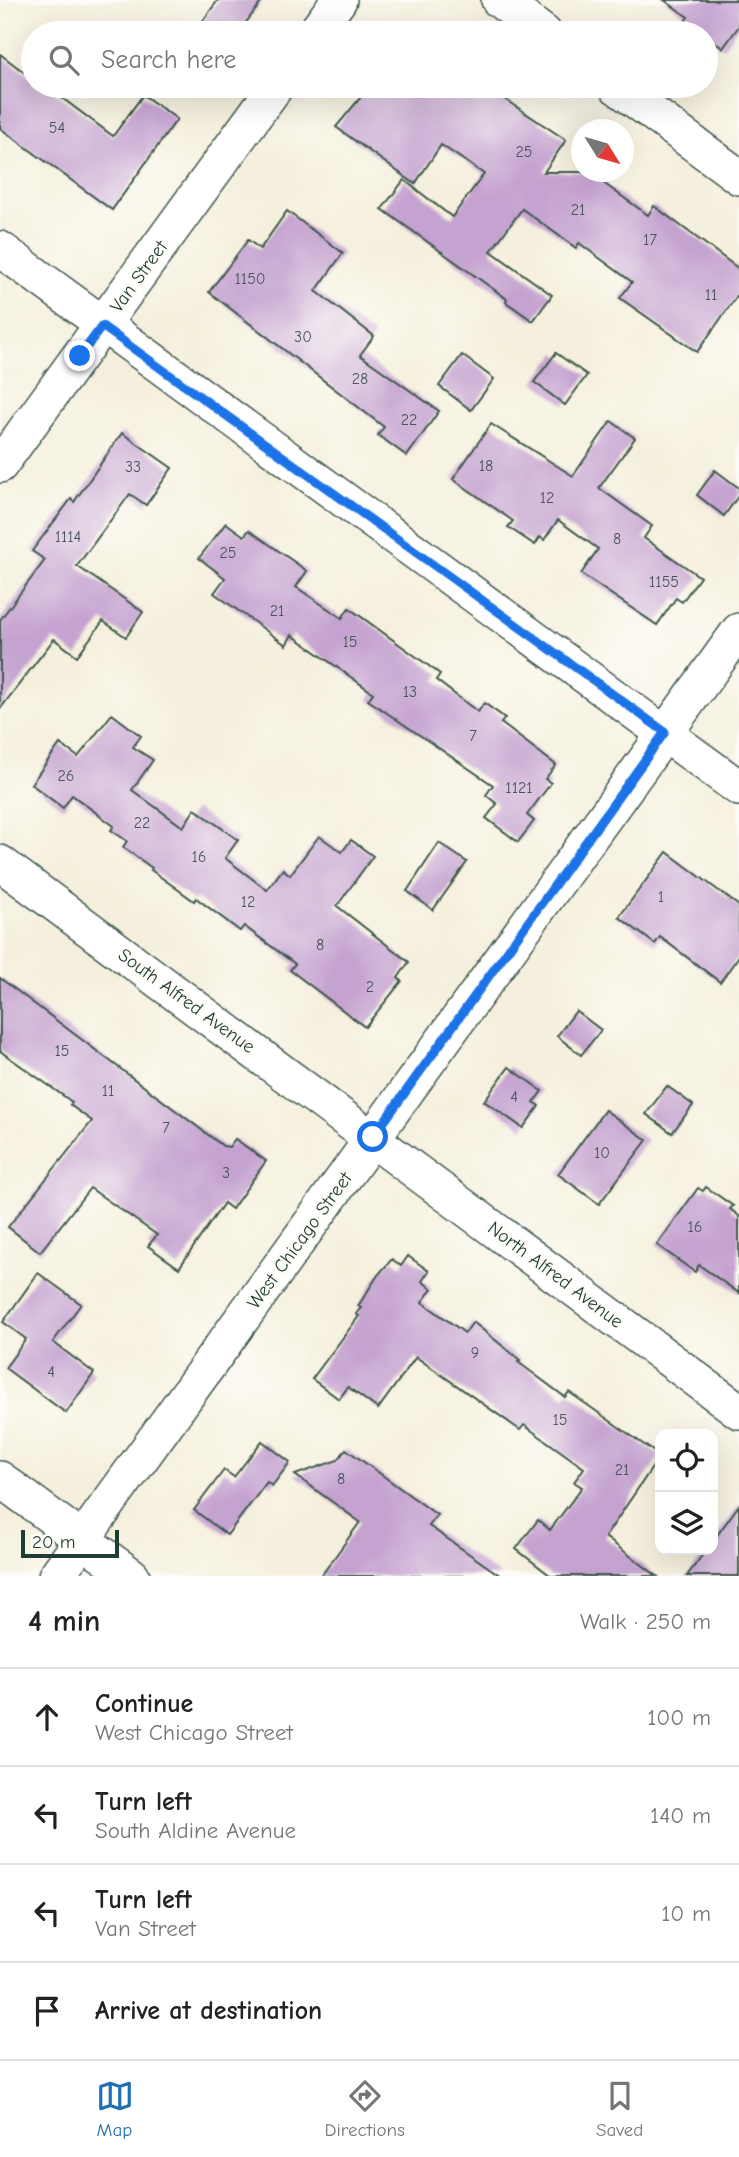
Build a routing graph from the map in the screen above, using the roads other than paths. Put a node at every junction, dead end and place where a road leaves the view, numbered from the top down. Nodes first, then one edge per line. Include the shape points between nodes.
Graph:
1 (339, 0) edge
2 (499, 0) edge
3 (324, 21) edge
4 (528, 21) edge
5 (267, 98) edge
6 (632, 98) edge
7 (739, 177) edge
8 (0, 249) edge
9 (102, 326) junction
10 (0, 466) edge
11 (739, 631) edge
12 (665, 732) junction
13 (739, 788) edge
14 (0, 863) edge
15 (373, 1137) junction
16 (739, 1411) edge
17 (0, 1479) edge
18 (83, 1539) junction
19 (56, 1576) edge
20 (132, 1576) edge

1 - 3 street
2 - 4 street
5 - 9 street, Van Street
6 - 7 street
8 - 9 street
9 - 10 street, Van Street
9 - 12 street
11 - 12 street, West Chicago Street
12 - 13 street
12 - 15 street, West Chicago Street
14 - 15 street, South Alfred Avenue
15 - 16 street, North Alfred Avenue
15 - 18 street, West Chicago Street
17 - 18 street
18 - 19 street, West Chicago Street
18 - 20 street

